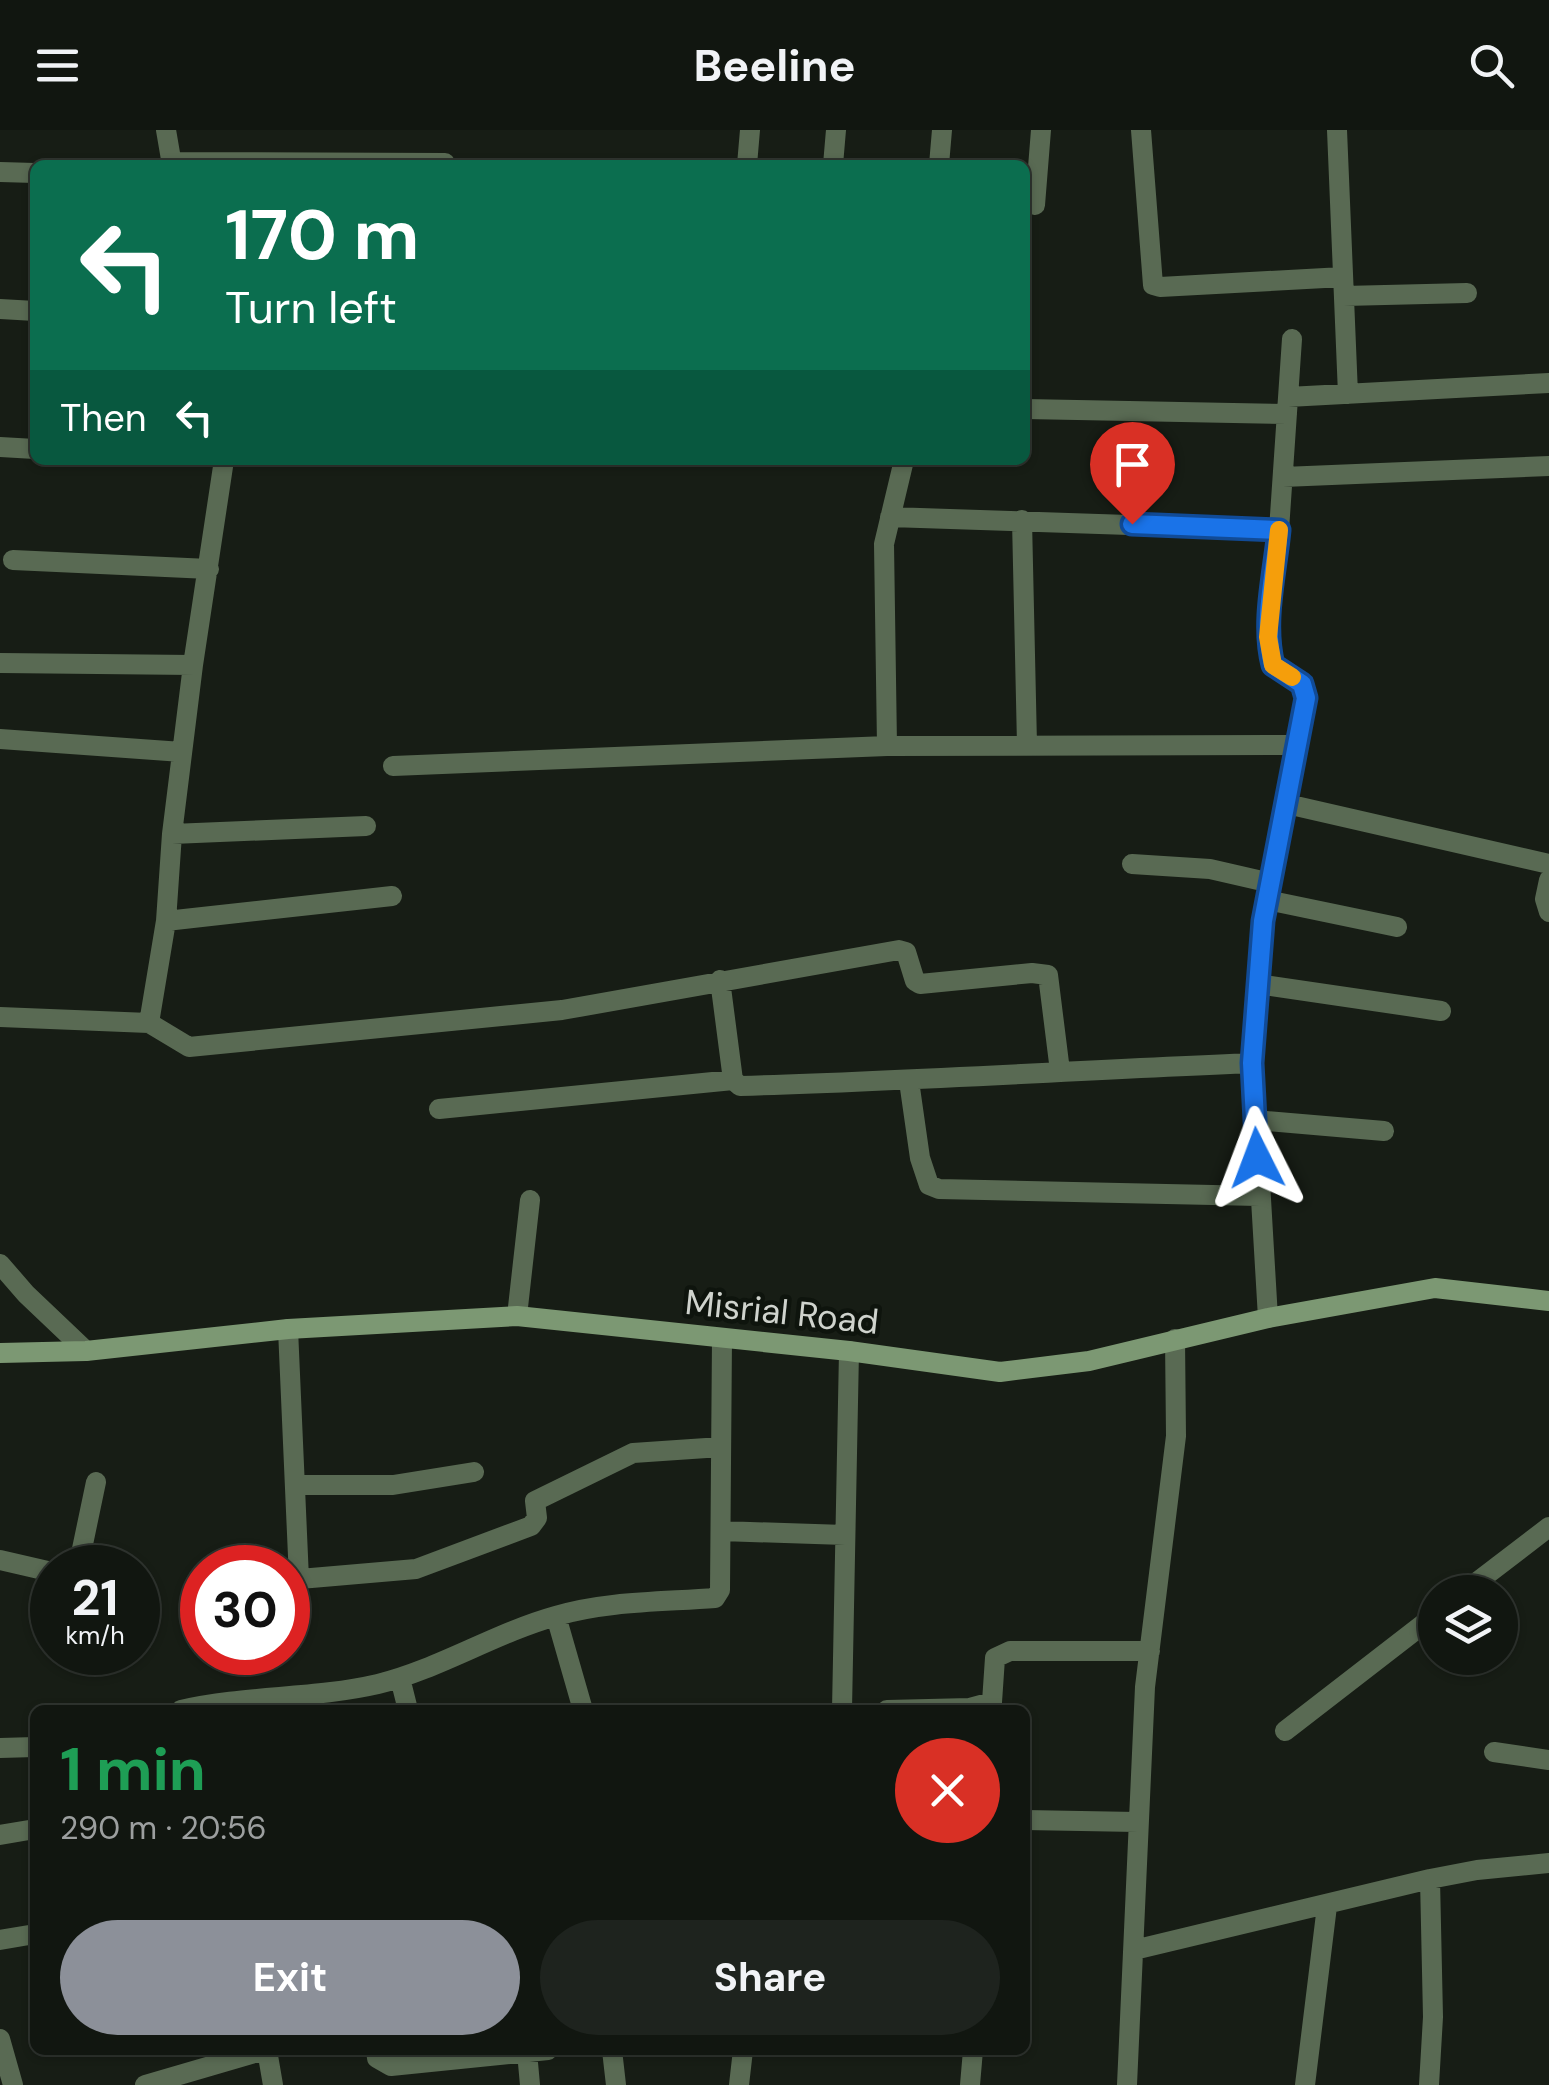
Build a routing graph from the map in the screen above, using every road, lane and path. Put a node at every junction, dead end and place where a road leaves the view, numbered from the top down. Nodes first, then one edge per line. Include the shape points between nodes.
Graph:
1 (166, 130) edge
2 (750, 130) edge
3 (836, 130) edge
4 (942, 130) edge
5 (1041, 130) edge
6 (1141, 130) edge
7 (1337, 130) edge
8 (171, 160) edge
9 (748, 160) edge
10 (833, 160) edge
11 (939, 160) edge
12 (0, 172) edge
13 (30, 173) edge
14 (1035, 205) dead end
15 (1344, 287) junction
16 (1467, 293) dead end
17 (0, 309) edge
18 (30, 312) edge
19 (1292, 338) dead end
20 (1549, 383) edge
21 (1348, 394) junction
22 (1287, 406) junction
23 (1030, 409) edge
24 (0, 447) edge
25 (30, 449) edge
26 (223, 465) edge
27 (903, 465) edge
28 (1549, 466) edge
29 (1283, 477) junction
30 (890, 517) junction
31 (1022, 520) junction
32 (1279, 530) junction
33 (13, 560) dead end
34 (209, 569) junction
35 (0, 663) edge
36 (193, 665) junction
37 (0, 739) edge
38 (1027, 745) junction
39 (1297, 745) junction
40 (888, 746) junction
41 (182, 752) junction
42 (393, 766) dead end
43 (1287, 804) junction
44 (366, 826) dead end
45 (172, 834) junction
46 (1132, 864) dead end
47 (1549, 864) edge
48 (1549, 880) edge
49 (1269, 892) junction
50 (392, 896) dead end
51 (1549, 912) edge
52 (166, 921) junction
53 (1398, 927) dead end
54 (720, 980) junction
55 (1258, 984) junction
56 (1442, 1011) dead end
57 (0, 1017) edge
58 (149, 1023) junction
59 (1252, 1063) junction
60 (1060, 1071) junction
61 (733, 1080) junction
62 (909, 1081) junction
63 (439, 1109) dead end
64 (1255, 1120) junction
65 (1384, 1131) dead end
66 (1259, 1196) junction
67 (530, 1200) dead end
68 (0, 1264) edge
69 (1549, 1300) edge
70 (517, 1316) junction
71 (1268, 1318) junction
72 (288, 1329) junction
73 (722, 1338) junction
74 (1175, 1339) junction
75 (86, 1351) junction
76 (849, 1351) junction
77 (0, 1353) edge
78 (721, 1446) junction
79 (474, 1472) dead end
80 (96, 1482) dead end
81 (295, 1484) junction
82 (1549, 1527) edge
83 (721, 1531) junction
84 (845, 1535) junction
85 (83, 1545) edge
86 (294, 1545) edge
87 (0, 1560) edge
88 (30, 1567) edge
89 (1486, 1575) edge
90 (310, 1579) edge
91 (556, 1616) junction
92 (1418, 1628) edge
93 (1150, 1651) junction
94 (400, 1678) junction
95 (316, 1702) edge
96 (204, 1705) edge
97 (407, 1705) edge
98 (582, 1705) edge
99 (842, 1705) edge
100 (992, 1705) edge
101 (1285, 1731) dead end
102 (30, 1746) edge
103 (0, 1748) edge
104 (1494, 1752) dead end
105 (1549, 1760) edge
106 (1030, 1820) edge
107 (1137, 1822) junction
108 (30, 1830) edge
109 (0, 1835) edge
110 (1549, 1864) edge
111 (1430, 1879) junction
112 (1326, 1906) junction
113 (30, 1935) edge
114 (0, 1940) edge
115 (1134, 1950) junction
116 (0, 2039) edge
117 (249, 2055) edge
118 (267, 2055) edge
119 (377, 2055) edge
120 (499, 2055) edge
121 (537, 2055) edge
122 (613, 2055) edge
123 (742, 2055) edge
124 (973, 2055) edge
125 (13, 2085) edge
126 (146, 2085) edge
127 (274, 2085) edge
128 (530, 2085) edge
129 (616, 2085) edge
130 (739, 2085) edge
131 (970, 2085) edge
132 (1126, 2085) edge
133 (1304, 2085) edge
134 (1430, 2085) edge

1 - 8 street
2 - 9 street
3 - 10 street
4 - 11 street
5 - 14 street
6 - 15 street via 1153,284
7 - 15 street
12 - 13 street
15 - 16 street
15 - 21 street
17 - 18 street
19 - 22 street
20 - 21 street
21 - 22 street
22 - 23 street
22 - 29 street
24 - 25 street
26 - 34 street
27 - 30 street
28 - 29 street
29 - 32 street
30 - 31 street
30 - 40 street via 884,544
31 - 32 street
31 - 38 street
32 - 39 street via 1268,637 1273,665 1305,691
33 - 34 street
34 - 36 street
35 - 36 street
36 - 41 street
37 - 41 street
38 - 39 street
38 - 40 street
39 - 43 street
40 - 42 street
41 - 45 street
43 - 47 street
43 - 49 street
44 - 45 street
45 - 52 street
46 - 49 street via 1210,869
48 - 51 street
49 - 53 street
49 - 55 street
50 - 52 street
52 - 58 street
54 - 58 street via 562,1010 190,1046
54 - 60 street via 899,950 920,984 1043,974 1049,977
54 - 61 street
55 - 56 street
55 - 59 street
57 - 58 street
59 - 60 street
59 - 64 street
60 - 62 street
61 - 62 street via 740,1086
61 - 63 street
62 - 66 street via 920,1158 929,1184 939,1188
64 - 65 street
64 - 66 street
66 - 71 street
67 - 70 street
68 - 75 street
69 - 71 main road, Misrial Road via 1435,1288
70 - 72 main road, Misrial Road
70 - 73 main road, Misrial Road
71 - 74 main road, Misrial Road
72 - 75 main road, Misrial Road
72 - 81 street
73 - 76 main road, Misrial Road
73 - 78 street
74 - 76 main road, Misrial Road via 1089,1361 1000,1372
74 - 93 street via 1176,1436
75 - 77 main road, Misrial Road
76 - 84 street
78 - 83 street
78 - 90 street via 634,1453 541,1496 532,1526 416,1570
79 - 81 street via 392,1485
80 - 85 street
81 - 86 street
82 - 89 street
83 - 84 street
83 - 91 street via 715,1598
84 - 99 street
87 - 88 street
91 - 94 street
91 - 98 street
92 - 101 street
93 - 100 street via 1010,1651 995,1658
93 - 107 street
94 - 95 street
94 - 97 street
95 - 96 street
102 - 103 street
104 - 105 street
106 - 107 street
107 - 115 street
108 - 109 street
110 - 111 street
111 - 112 street
111 - 134 street
112 - 115 street
112 - 133 street
113 - 114 street
115 - 132 street
116 - 125 street
117 - 126 street
118 - 127 street
119 - 120 street via 391,2066
121 - 128 street
122 - 129 street
123 - 130 street
124 - 131 street

